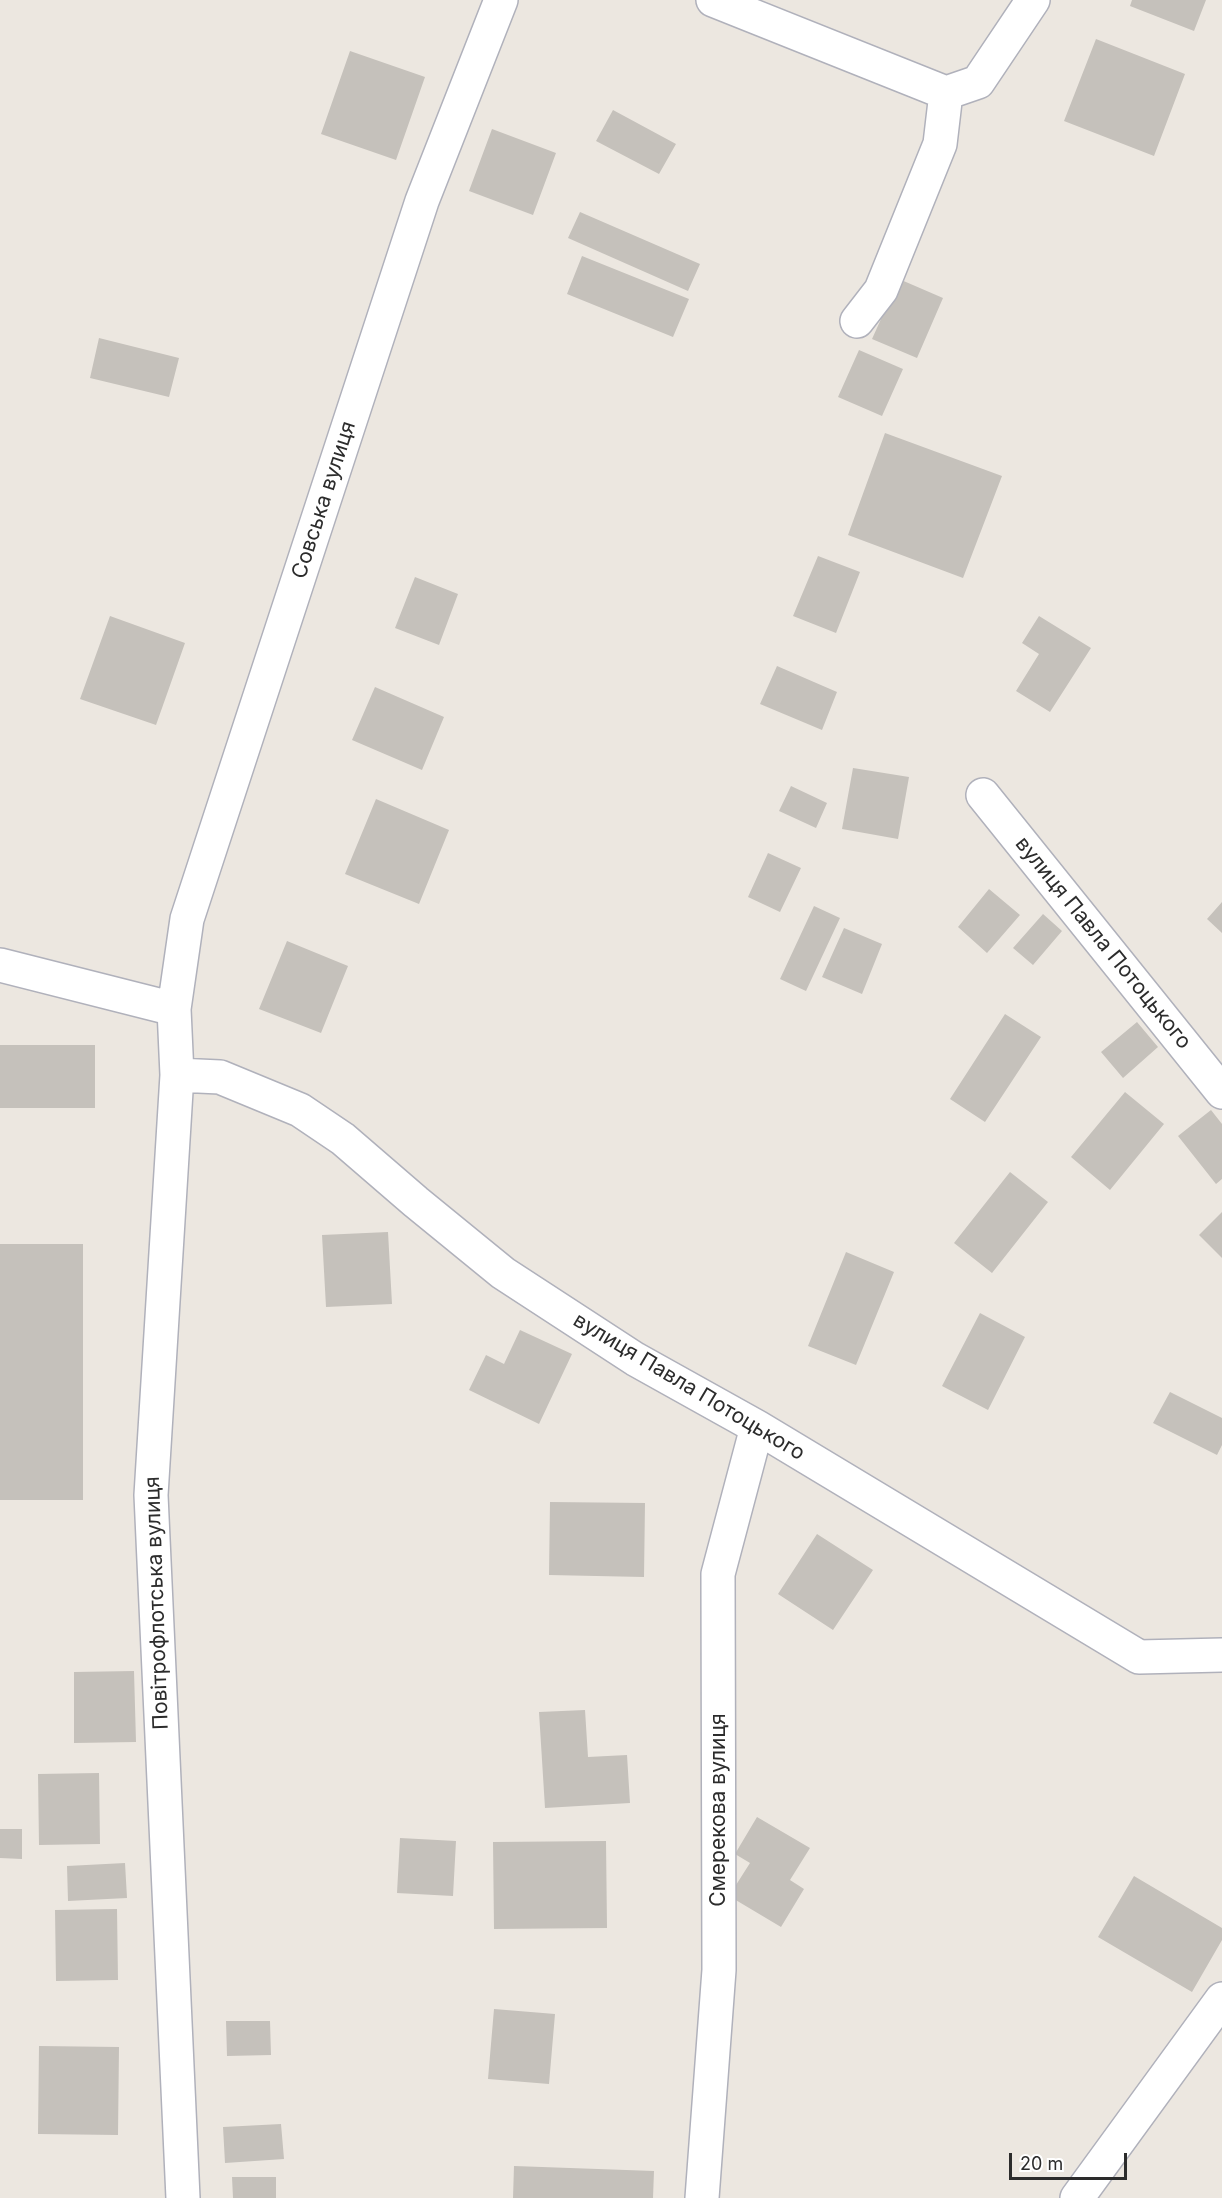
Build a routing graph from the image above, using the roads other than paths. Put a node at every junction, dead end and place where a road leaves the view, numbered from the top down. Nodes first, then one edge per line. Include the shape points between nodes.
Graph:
1 (501, 0) edge
2 (713, 0) edge
3 (1034, 0) edge
4 (946, 93) junction
5 (857, 321) dead end
6 (983, 795) dead end
7 (0, 965) edge
8 (174, 1009) junction
9 (177, 1075) junction
10 (1222, 1092) edge
11 (757, 1427) junction
12 (1222, 1655) edge
13 (1222, 1999) edge
14 (183, 2198) edge
15 (702, 2198) edge
16 (1077, 2198) edge

1 - 8 street, Совська вулиця via 422,201 187,919
2 - 4 street
3 - 4 street via 978,82
4 - 5 street via 940,144 881,290
6 - 10 street, вулиця Павла Потоцького
7 - 8 street
8 - 9 street, Повітрофлотська вулиця
9 - 11 street, вулиця Павла Потоцького via 220,1077 300,1110 343,1139 503,1273 635,1359
9 - 14 street, Повітрофлотська вулиця via 151,1495
11 - 12 street, вулиця Павла Потоцького via 1139,1657
11 - 15 street, Смерекова вулиця via 718,1574 719,1970
13 - 16 street

